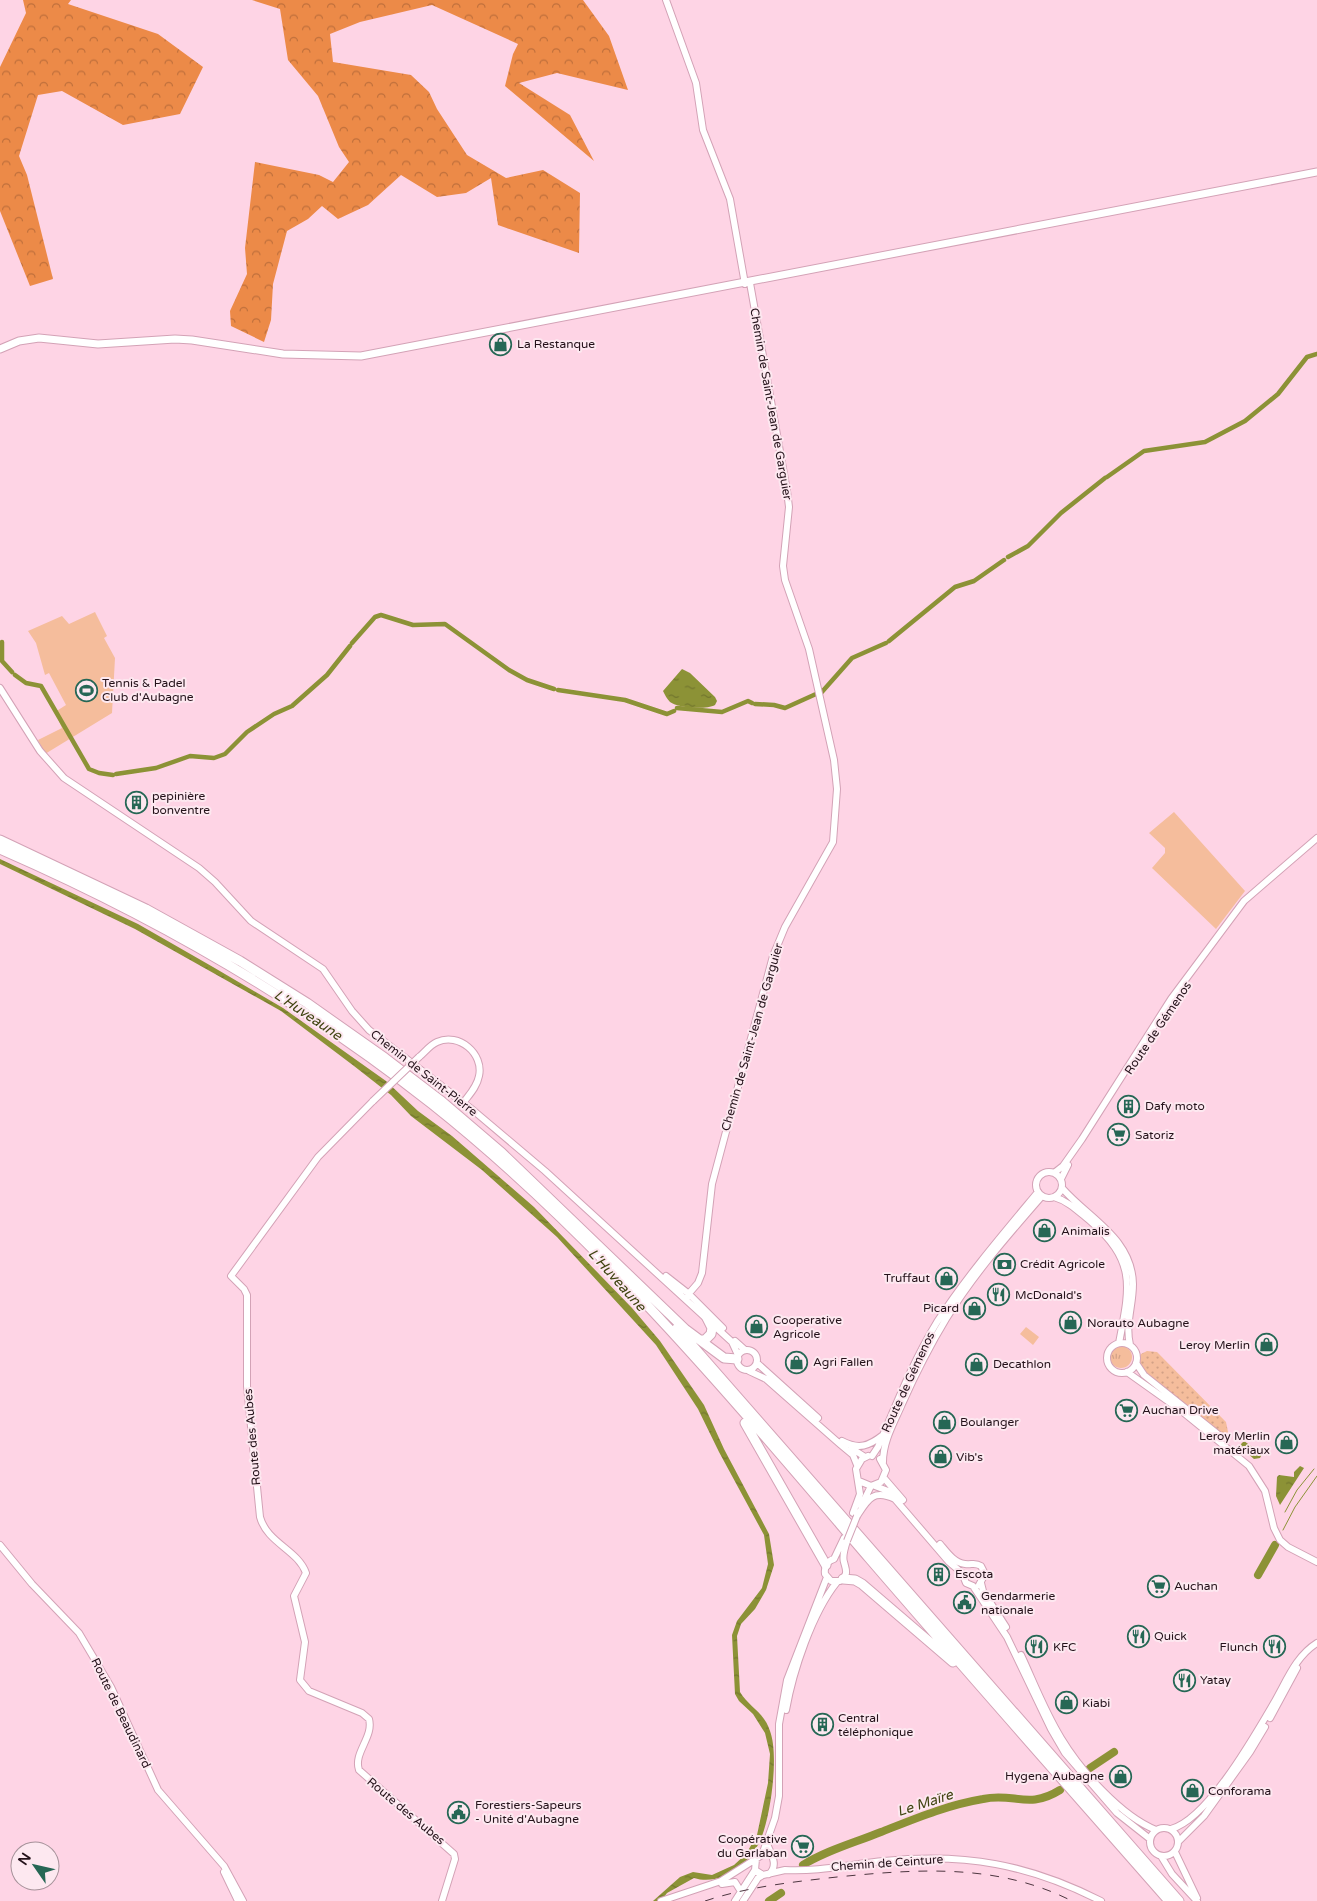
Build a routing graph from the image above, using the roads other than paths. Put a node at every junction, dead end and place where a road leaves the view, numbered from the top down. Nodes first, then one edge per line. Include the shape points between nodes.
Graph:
1 (666, 0) edge
2 (1317, 172) edge
3 (747, 283) junction
4 (0, 349) edge
5 (0, 688) edge
6 (1317, 838) edge
7 (0, 840) edge
8 (0, 849) edge
9 (463, 1103) junction
10 (1077, 1149) junction
11 (1054, 1173) junction
12 (1061, 1179) junction
13 (1062, 1188) junction
14 (1040, 1194) junction
15 (1054, 1197) junction
16 (603, 1249) junction
17 (687, 1296) junction
18 (707, 1318) junction
19 (674, 1336) junction
20 (700, 1340) junction
21 (1119, 1343) junction
22 (1130, 1345) junction
23 (745, 1350) junction
24 (738, 1357) junction
25 (757, 1363) junction
26 (1136, 1363) junction
27 (749, 1370) junction
28 (1127, 1372) junction
29 (884, 1434) junction
30 (842, 1440) junction
31 (869, 1456) junction
32 (883, 1462) junction
33 (857, 1465) junction
34 (884, 1478) junction
35 (859, 1481) junction
36 (873, 1486) junction
37 (898, 1501) junction
38 (855, 1515) junction
39 (845, 1539) junction
40 (0, 1545) edge
41 (1317, 1557) edge
42 (830, 1562) junction
43 (1317, 1562) edge
44 (844, 1563) junction
45 (968, 1565) junction
46 (962, 1573) junction
47 (827, 1577) junction
48 (840, 1580) junction
49 (981, 1583) junction
50 (973, 1586) junction
51 (1317, 1643) edge
52 (1317, 1648) edge
53 (779, 1735) junction
54 (1032, 1745) junction
55 (1170, 1829) junction
56 (1156, 1830) junction
57 (1150, 1839) junction
58 (1179, 1842) junction
59 (767, 1844) junction
60 (1175, 1852) junction
61 (1162, 1856) junction
62 (759, 1857) junction
63 (219, 1859) junction
64 (774, 1862) junction
65 (755, 1869) junction
66 (785, 1870) junction
67 (766, 1874) junction
68 (718, 1884) junction
69 (740, 1890) junction
70 (671, 1899) edge
71 (238, 1901) edge
72 (243, 1901) edge
73 (442, 1901) edge
74 (661, 1901) edge
75 (735, 1901) edge
76 (743, 1901) edge
77 (1101, 1901) edge
78 (1169, 1901) edge
79 (1179, 1901) edge
80 (1198, 1901) edge

1 - 3 main road, Chemin de Saint-Jean de Garguier via 696,83 703,130 730,199
2 - 3 main road
3 - 4 main road via 360,356 283,354 183,340 98,344 39,338 19,340
3 - 17 main road, Chemin de Saint-Jean de Garguier via 787,491 789,507 783,566 809,649 834,760 836,822 833,842 785,927 773,956 712,1184 702,1273 698,1284
5 - 9 main road, Chemin de Saint-Pierre via 40,751 64,778 199,868 250,921 316,963 369,1030
6 - 10 main road, Route de Gémenos via 1250,896 1190,975
7 - 16 highway via 146,909 240,961 307,1004 440,1100 502,1153
8 - 19 highway via 142,915 304,1010 382,1065 498,1159 577,1234
9 - 17 main road, Chemin de Saint-Pierre
9 - 73 main road, Route des Aubes, bridge via 476,1086 480,1075 479,1061 462,1043 450,1039 436,1042 318,1157 231,1276 247,1295 247,1386 260,1517 268,1534 300,1562 306,1573 294,1596 305,1642 300,1680 309,1691 369,1719 369,1730 357,1764 359,1770 454,1854
10 - 11 main road, Route de Gémenos
10 - 12 main road, Route de Gémenos
11 - 12 main road
11 - 14 main road via 1040,1176 1037,1182
12 - 13 main road
13 - 15 main road
13 - 22 main road via 1114,1236 1127,1258 1133,1283 1127,1331
14 - 15 main road
14 - 29 main road, Route de Gémenos via 967,1280 937,1324 912,1369
14 - 32 main road, Route de Gémenos via 941,1326 882,1449
15 - 21 main road via 1065,1201 1103,1232 1123,1260 1127,1280
16 - 20 highway
16 - 79 highway via 714,1369
17 - 18 main road, Chemin de Saint-Pierre
17 - 23 main road, Chemin de Saint-Pierre
18 - 20 highway via 711,1334
18 - 24 main road, Chemin de Saint-Pierre via 732,1342
19 - 42 highway via 751,1430
19 - 54 highway via 771,1443
20 - 24 highway via 724,1358
21 - 22 main road
21 - 28 main road via 1109,1349 1107,1362 1115,1372
22 - 26 main road via 1136,1354
23 - 24 main road
23 - 25 main road via 756,1354
24 - 27 main road via 740,1368
25 - 27 main road
25 - 30 main road
26 - 28 main road
26 - 41 main road via 1144,1375 1254,1465 1272,1496 1281,1533 1289,1542
27 - 33 main road via 766,1379 834,1438 852,1455
28 - 43 main road via 1249,1466 1265,1491 1280,1540
29 - 30 main road via 866,1446 852,1446
29 - 31 main road, Route de Gémenos
30 - 31 main road via 856,1452
31 - 32 main road
31 - 33 main road
32 - 34 main road
33 - 35 main road
34 - 36 main road
34 - 45 main road via 952,1558
35 - 36 main road
35 - 38 main road via 860,1494
36 - 37 main road via 888,1490
36 - 38 main road
37 - 38 main road via 885,1494 875,1495
37 - 46 main road
38 - 39 main road, bridge
39 - 42 main road
39 - 44 main road
40 - 63 main road, Route de Beaudinard via 79,1633 111,1687 158,1790
42 - 44 main road
42 - 47 main road via 825,1571
44 - 48 main road via 847,1572
45 - 46 main road
45 - 49 main road via 978,1564 983,1568 985,1578
46 - 50 main road via 966,1583
47 - 48 main road
47 - 53 main road via 787,1680
48 - 53 main road via 823,1603 796,1669
48 - 54 highway via 858,1582 932,1642
49 - 50 main road
49 - 56 main road via 1010,1634 1061,1739 1120,1809
50 - 57 main road via 1007,1637 1065,1753 1117,1813
51 - 55 main road via 1304,1652 1295,1665 1263,1722 1211,1797 1187,1822
52 - 58 main road via 1298,1667 1250,1752 1216,1800
53 - 59 main road via 779,1796
54 - 78 highway
55 - 56 main road
55 - 58 main road via 1178,1836
56 - 57 main road
57 - 61 main road via 1153,1852
58 - 60 main road
59 - 62 main road
59 - 64 main road
60 - 61 main road
60 - 80 main road
61 - 80 main road via 1172,1874
62 - 64 main road via 768,1855
62 - 65 main road
62 - 68 main road
63 - 71 main road, Route de Beaudinard
63 - 72 main road, Route de Beaudinard
64 - 66 main road
64 - 67 main road via 773,1870
65 - 67 main road
65 - 68 main road
65 - 69 main road
66 - 67 main road, Chemin de Ceinture
66 - 77 main road, Chemin de Ceinture via 920,1858 984,1862 1038,1873
67 - 76 main road via 758,1878
68 - 69 main road via 735,1882
68 - 70 main road
69 - 75 main road
70 - 74 main road

